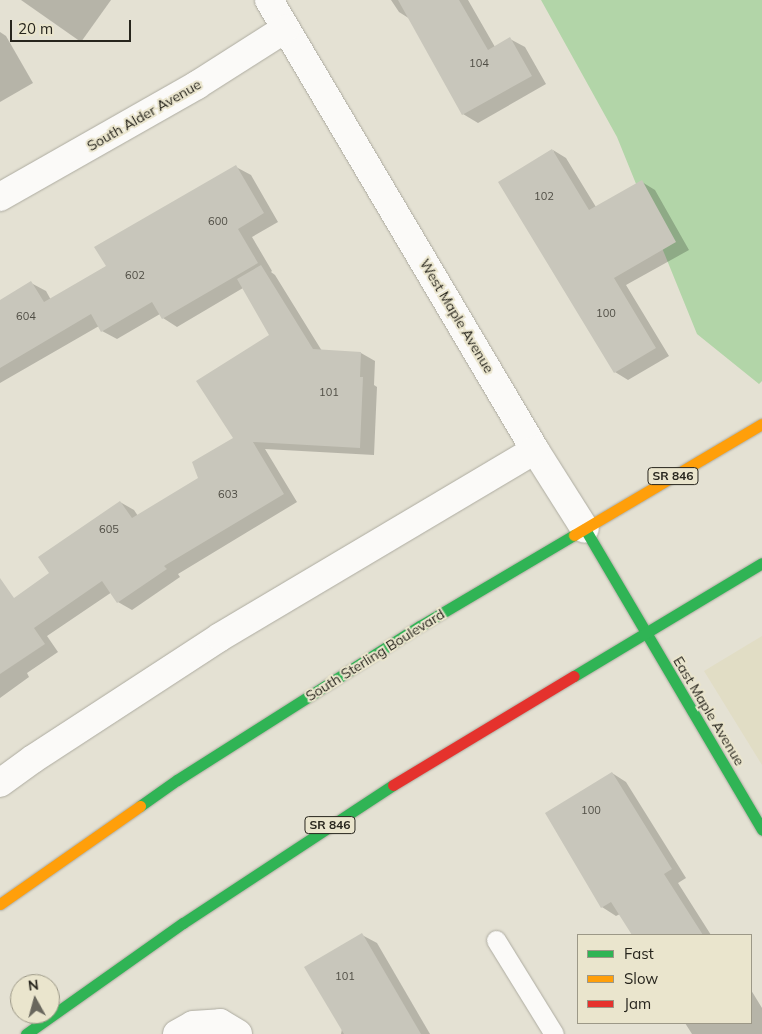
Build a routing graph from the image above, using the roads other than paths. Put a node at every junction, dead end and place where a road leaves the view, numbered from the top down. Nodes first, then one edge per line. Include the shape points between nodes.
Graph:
1 (269, 0) edge
2 (286, 29) junction
3 (0, 197) edge
4 (762, 424) edge
5 (535, 450) junction
6 (585, 529) junction
7 (762, 563) edge
8 (645, 632) junction
9 (0, 783) edge
10 (762, 830) edge
11 (0, 904) edge
12 (496, 940) dead end
13 (229, 1029) edge
14 (26, 1034) edge
15 (177, 1034) edge
16 (554, 1034) edge

1 - 2 street, West Maple Avenue
2 - 3 street, South Alder Avenue via 196,85
2 - 5 street, West Maple Avenue
4 - 6 main road, South Sterling Boulevard / SR 846
5 - 6 street, West Maple Avenue
5 - 9 street via 220,637
6 - 8 main road, West Maple Avenue
6 - 11 main road, South Sterling Boulevard / SR 846 via 420,626 177,780
7 - 8 main road, SR 846
8 - 10 main road, East Maple Avenue
8 - 14 main road, SR 846 via 357,808 183,923
12 - 16 lane
13 - 15 street via 192,1025

